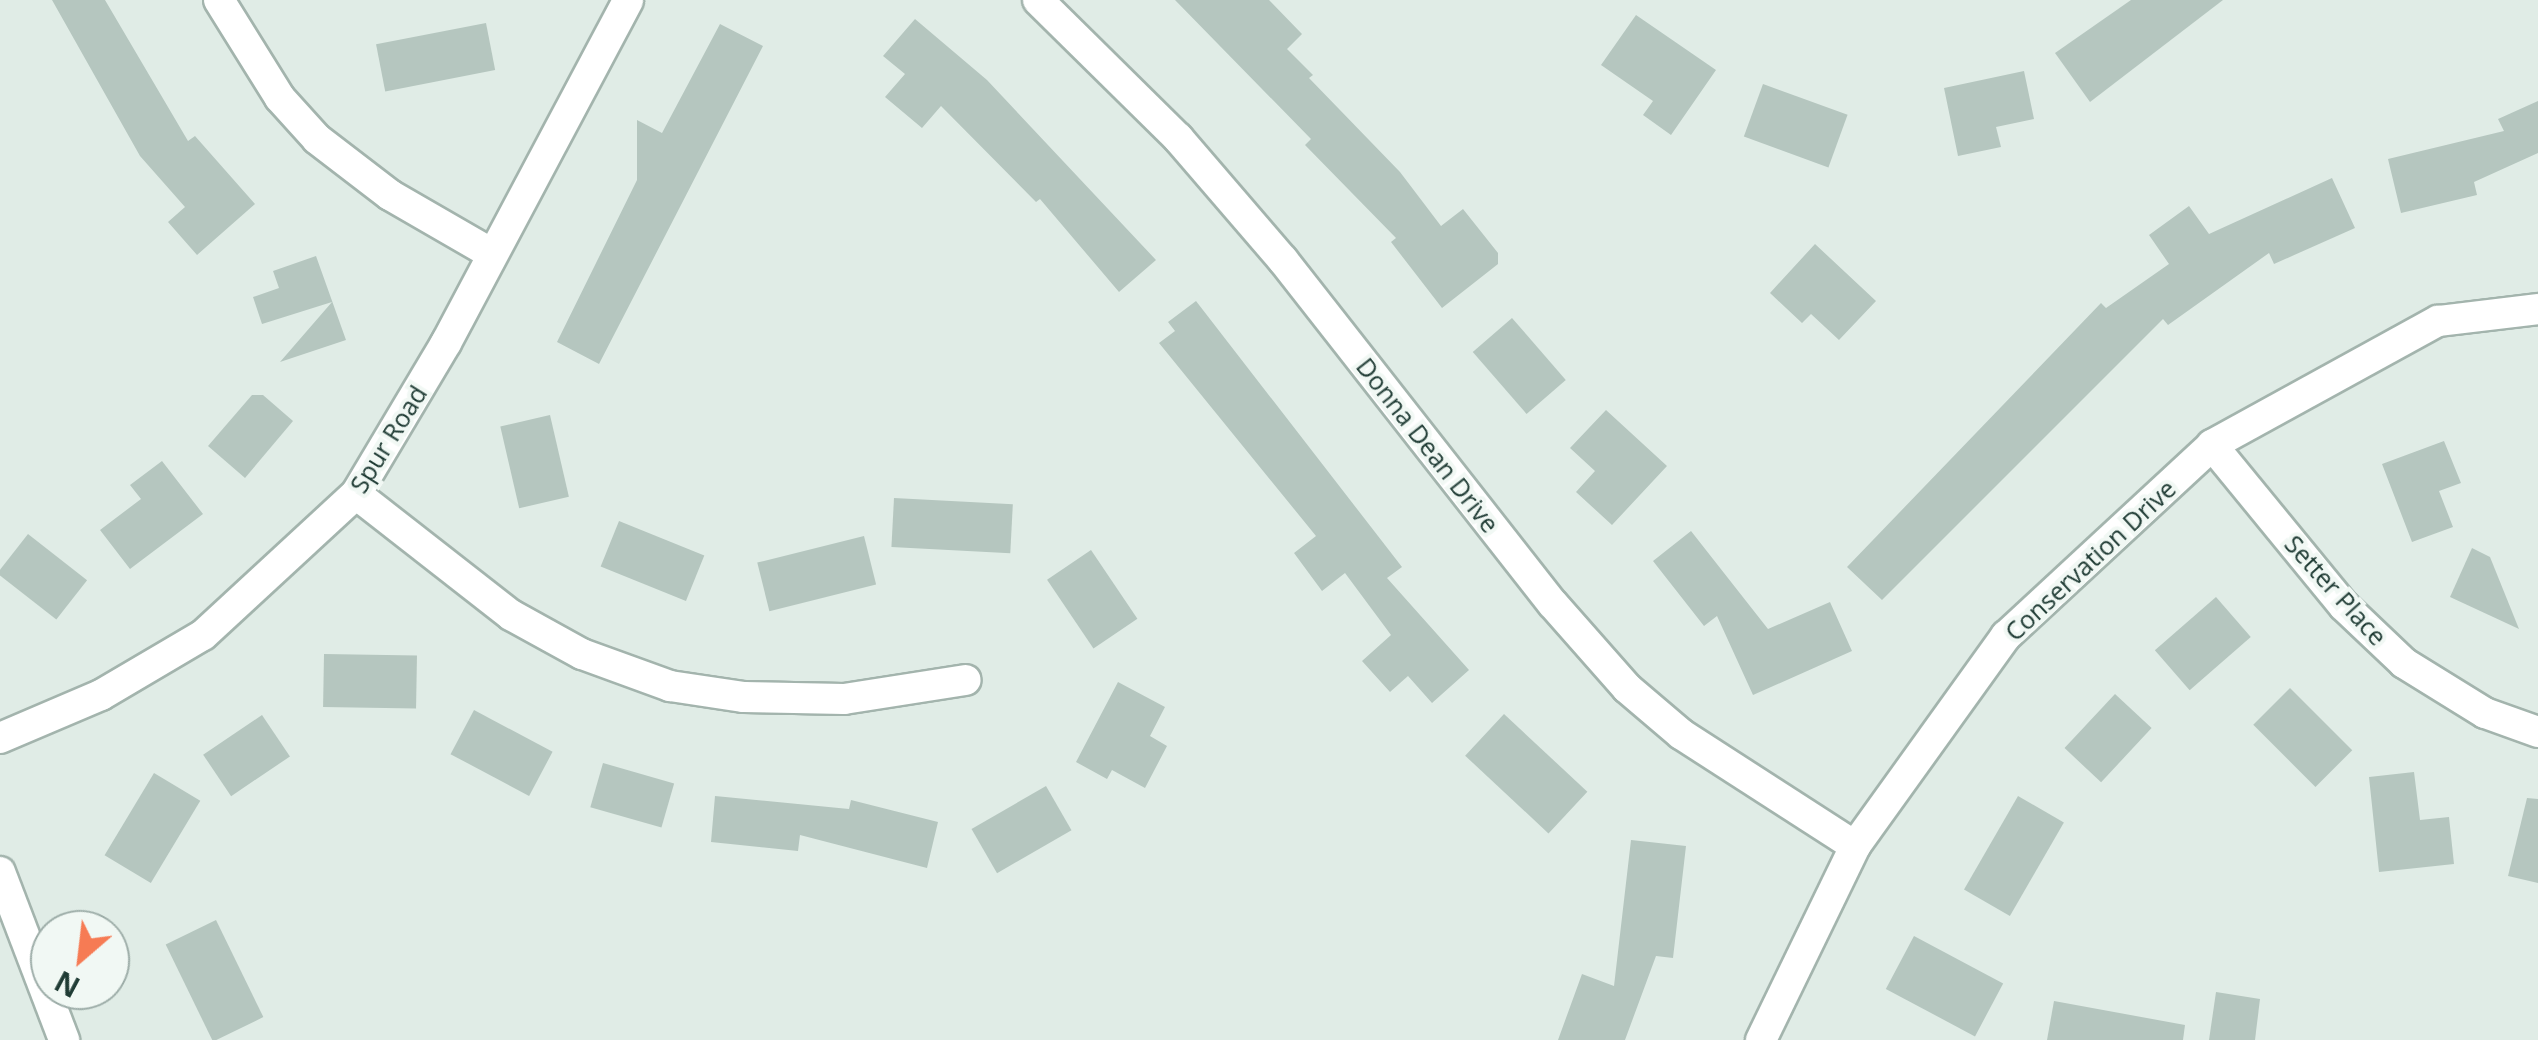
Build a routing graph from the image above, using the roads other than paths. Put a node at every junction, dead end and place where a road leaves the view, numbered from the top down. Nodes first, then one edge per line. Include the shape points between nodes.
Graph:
1 (219, 0) edge
2 (628, 0) edge
3 (1038, 0) edge
4 (492, 254) junction
5 (2538, 309) edge
6 (2212, 445) junction
7 (356, 494) junction
8 (966, 680) dead end
9 (2538, 732) edge
10 (0, 738) edge
11 (1855, 846) junction
12 (0, 872) edge
13 (64, 1040) edge
14 (1761, 1040) edge

1 - 4 street via 280,98 317,139 390,195
2 - 4 street, Spur Road
3 - 11 street, Donna Dean Drive via 1178,138 1260,233 1553,604 1628,688 1696,744
4 - 7 street, Spur Road
5 - 6 street, Conservation Drive via 2438,321
6 - 9 street, Setter Place via 2344,606 2404,663 2485,712
6 - 11 street, Conservation Drive via 2006,636
7 - 8 street via 511,615 642,677 744,697 844,699
7 - 10 street, Spur Road via 204,635 101,695
11 - 14 street, Conservation Drive
12 - 13 street

